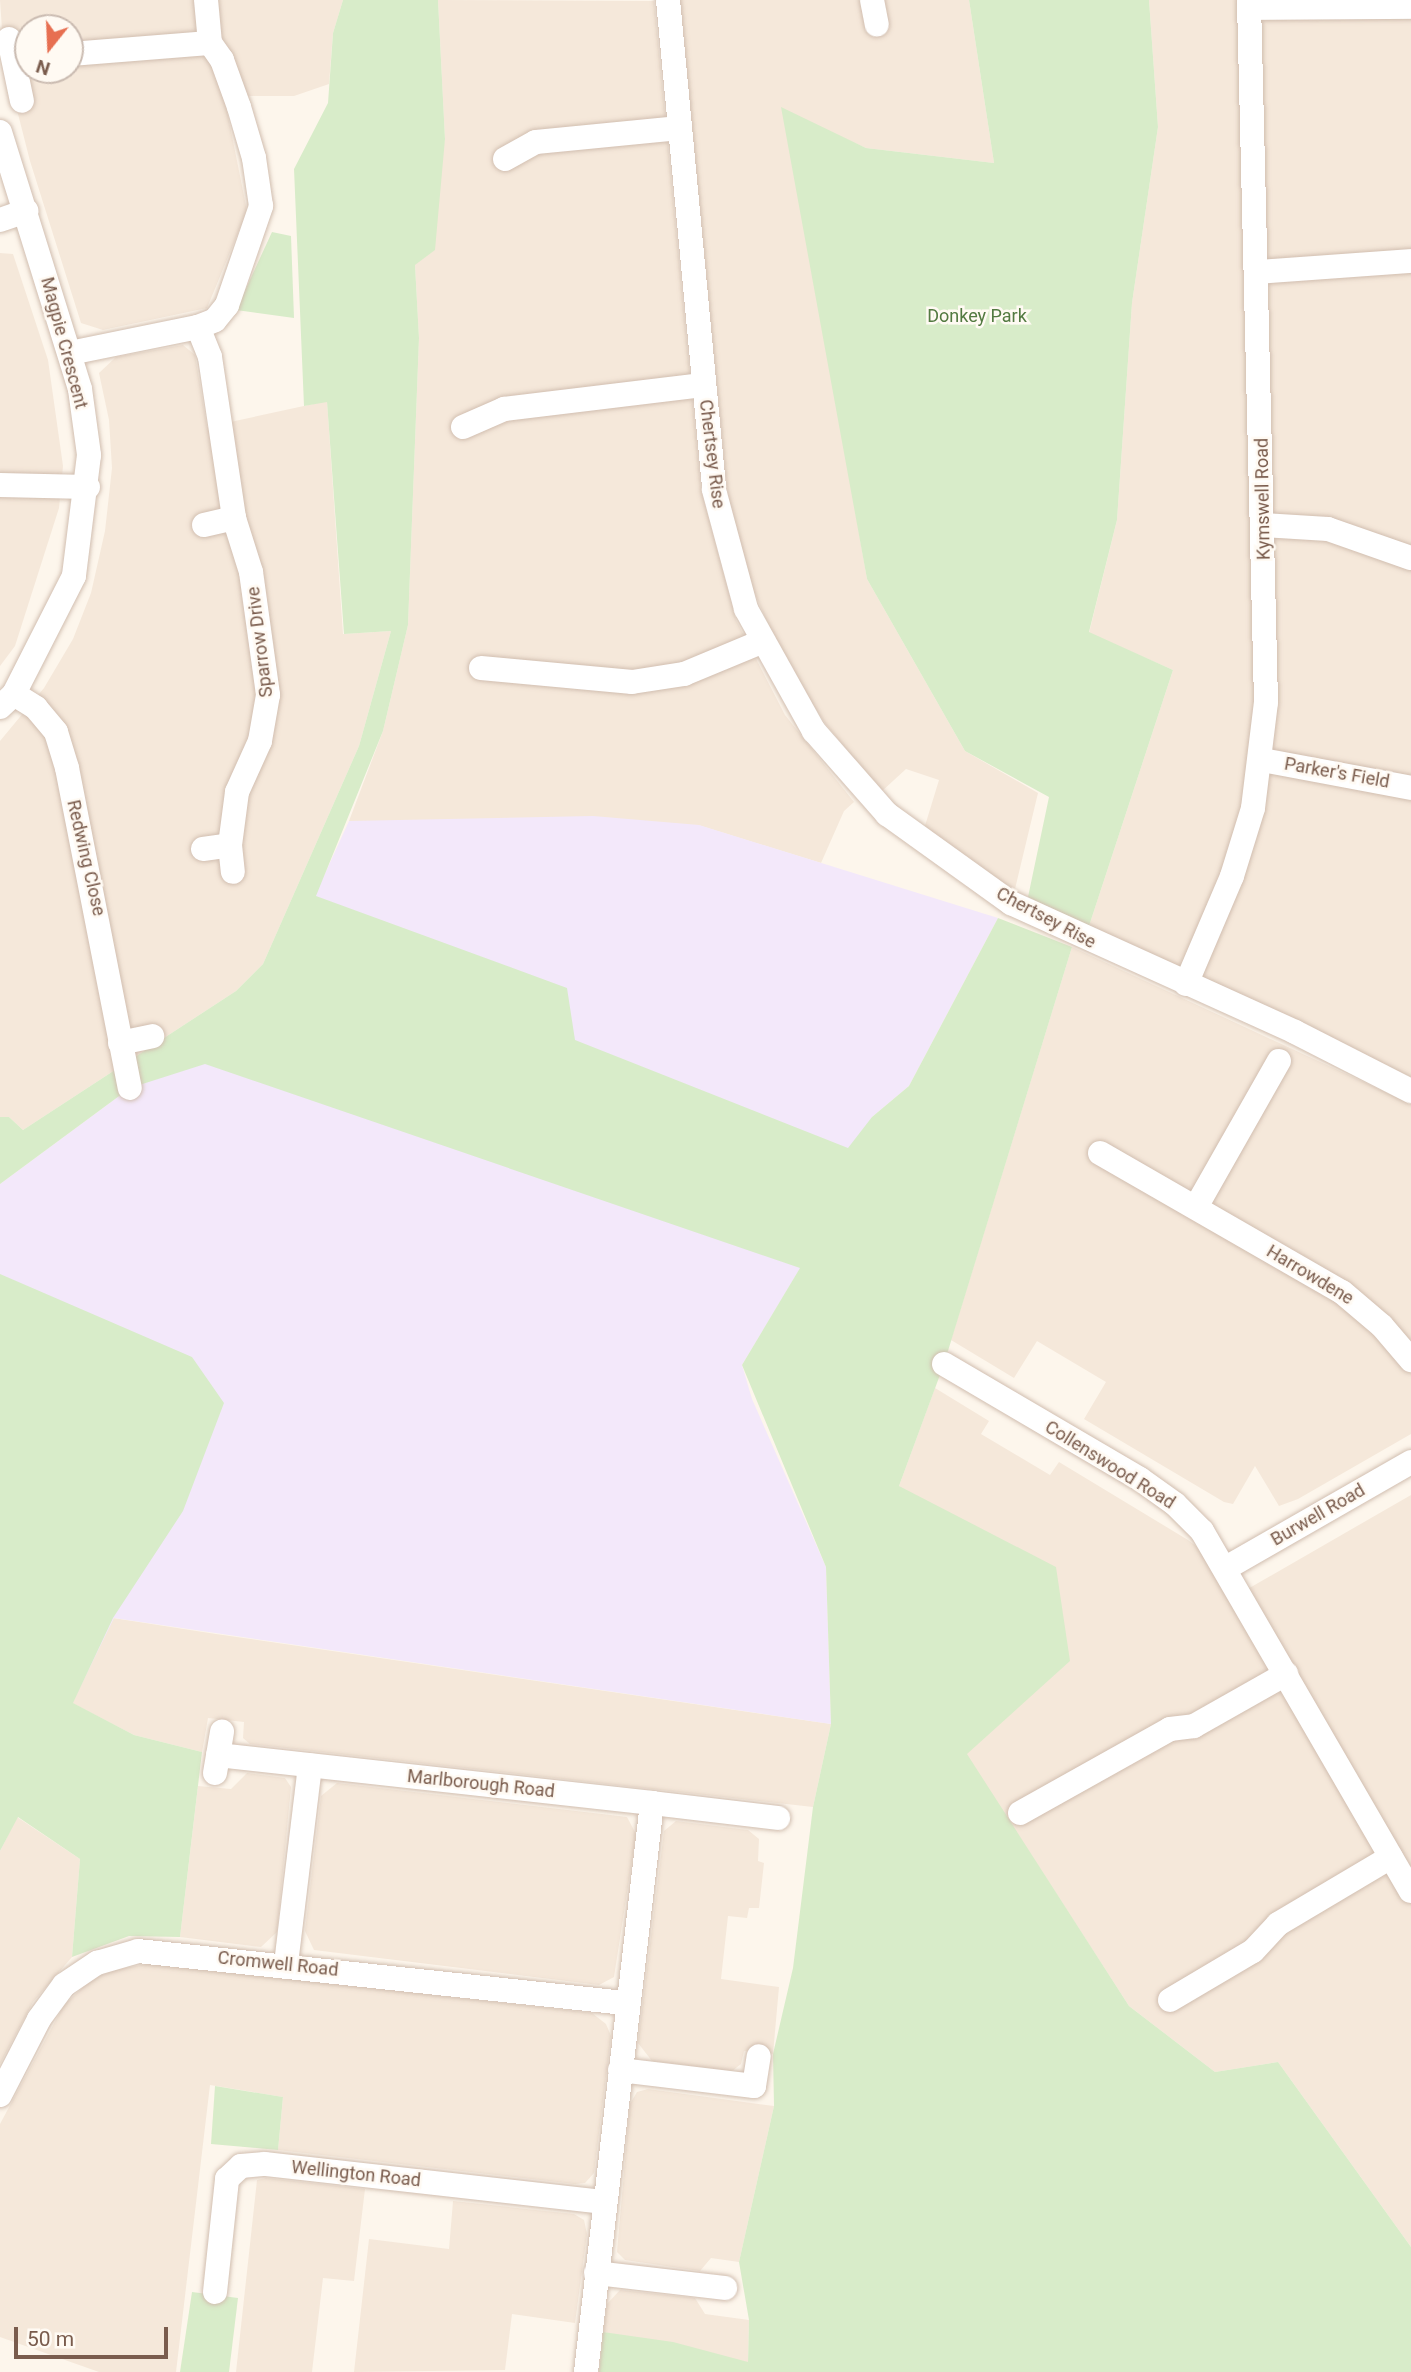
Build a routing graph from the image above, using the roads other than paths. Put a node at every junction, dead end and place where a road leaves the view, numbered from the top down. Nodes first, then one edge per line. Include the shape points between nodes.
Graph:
1 (206, 0) edge
2 (668, 0) edge
3 (872, 0) edge
4 (1250, 4) edge
5 (1411, 7) edge
6 (877, 25) dead end
7 (9, 39) dead end
8 (210, 43) junction
9 (14, 49) edge
10 (84, 53) edge
11 (22, 84) edge
12 (22, 101) dead end
13 (679, 128) junction
14 (0, 132) edge
15 (505, 159) dead end
16 (26, 211) junction
17 (0, 220) edge
18 (1411, 261) edge
19 (1257, 272) junction
20 (198, 327) junction
21 (70, 353) junction
22 (703, 385) junction
23 (463, 428) dead end
24 (0, 485) edge
25 (88, 487) junction
26 (234, 518) junction
27 (204, 525) dead end
28 (1264, 525) junction
29 (1411, 558) edge
30 (761, 642) junction
31 (481, 668) dead end
32 (7, 701) edge
33 (1262, 760) junction
34 (1411, 788) edge
35 (230, 845) junction
36 (203, 849) dead end
37 (233, 872) dead end
38 (1186, 984) junction
39 (152, 1036) dead end
40 (120, 1043) junction
41 (1279, 1061) dead end
42 (130, 1088) dead end
43 (1411, 1091) edge
44 (1100, 1153) dead end
45 (1196, 1207) junction
46 (1411, 1360) edge
47 (944, 1363) dead end
48 (1411, 1462) edge
49 (1226, 1568) junction
50 (1286, 1674) junction
51 (219, 1753) dead end
52 (310, 1765) junction
53 (652, 1803) junction
54 (1020, 1813) dead end
55 (778, 1818) dead end
56 (1391, 1857) junction
57 (1411, 1891) edge
58 (286, 1964) junction
59 (1170, 2000) dead end
60 (628, 2003) junction
61 (759, 2056) dead end
62 (620, 2070) junction
63 (0, 2095) edge
64 (604, 2202) junction
65 (596, 2273) junction
66 (725, 2288) dead end
67 (215, 2292) dead end
68 (586, 2372) edge

1 - 8 street
2 - 13 street, Chertsey Rise
3 - 6 street
4 - 5 street
4 - 19 street, Kymswell Road
7 - 9 street
8 - 10 street
8 - 20 street via 222,60 239,107 261,205 226,305 215,320
11 - 12 street
13 - 15 street via 536,142
13 - 22 street, Chertsey Rise
14 - 16 street, Magpie Crescent
16 - 17 street
16 - 21 street, Magpie Crescent
18 - 19 street
19 - 28 street, Kymswell Road
20 - 21 street
20 - 26 street, Sparrow Drive via 214,377
21 - 25 street, Magpie Crescent via 86,425
22 - 23 street, Chertsey Rise via 503,409
22 - 30 street, Chertsey Rise via 722,527
24 - 25 street
25 - 32 street, Magpie Crescent via 74,576
26 - 27 street
26 - 35 street, Sparrow Drive via 251,572 268,695 260,741 237,792
28 - 29 street via 1328,529
28 - 33 street, Kymswell Road via 1266,702
30 - 31 street via 704,668 643,681 613,683
30 - 38 street, Chertsey Rise via 814,731 887,814 1011,903
32 - 40 street, Redwing Close via 36,708 55,732 67,768 102,926
33 - 34 street, Parker's Field
33 - 38 street, Kymswell Road via 1232,876
35 - 36 street
35 - 37 street, Sparrow Drive
38 - 43 street, Chertsey Rise
39 - 40 street
40 - 42 street, Redwing Close
41 - 45 street
44 - 45 street, Harrowdene
45 - 46 street, Harrowdene via 1342,1292 1382,1326
47 - 49 street, Collenswood Road via 1175,1504 1202,1531
48 - 49 street, Burwell Road
49 - 50 street, Collenswood Road
50 - 54 street via 1195,1726 1170,1729
50 - 56 street, Collenswood Road
51 - 52 street, Marlborough Road
52 - 53 street, Marlborough Road
52 - 58 street
53 - 55 street, Marlborough Road
53 - 60 street
56 - 57 street, Collenswood Road
56 - 59 street via 1278,1924 1253,1951
58 - 60 street, Cromwell Road
58 - 63 street, Cromwell Road via 138,1951 97,1963 64,1985 53,1999
60 - 62 street
61 - 62 street via 754,2086
62 - 64 street
64 - 65 street
64 - 67 street, Wellington Road via 265,2164 241,2166 227,2179
65 - 66 street
65 - 68 street

